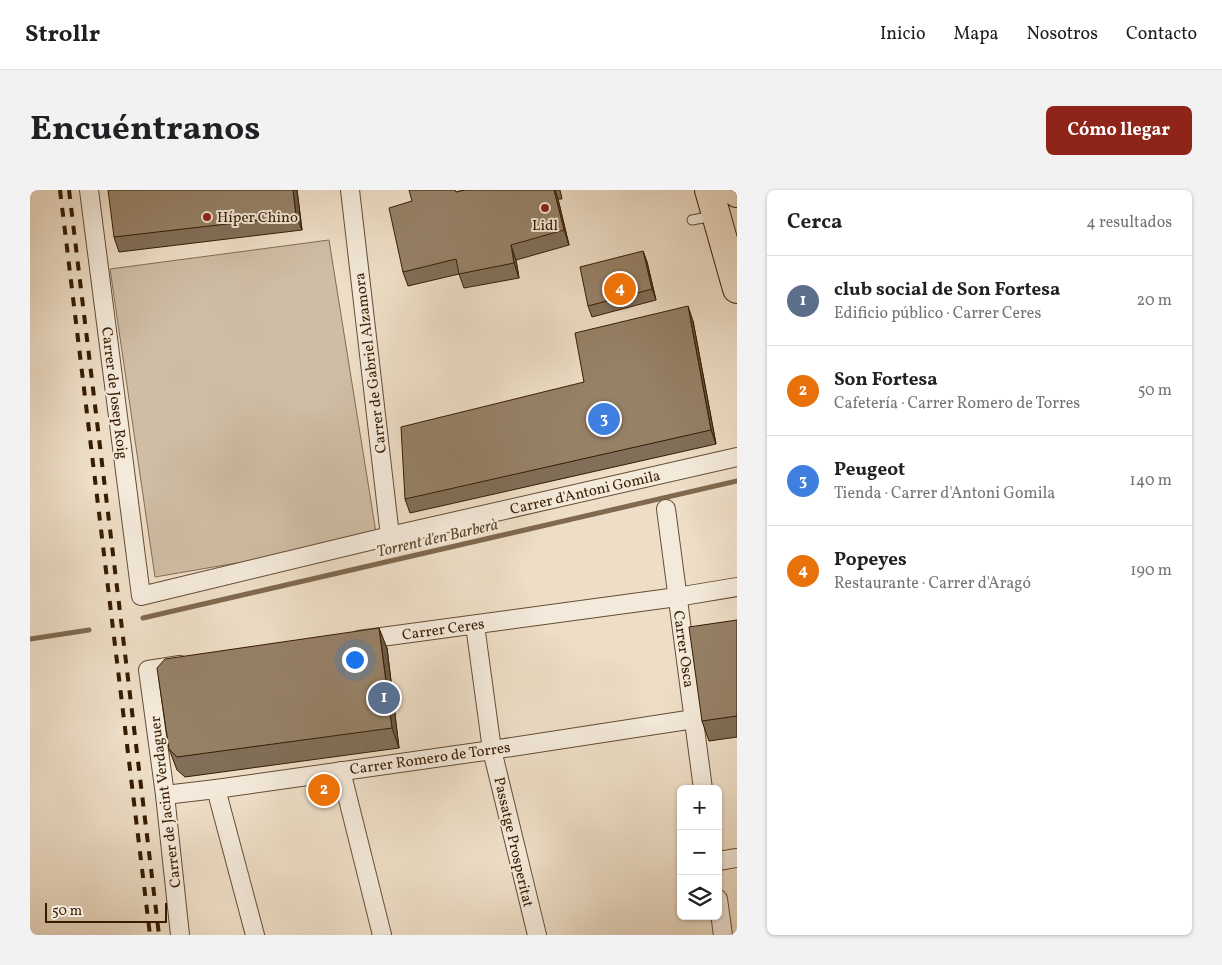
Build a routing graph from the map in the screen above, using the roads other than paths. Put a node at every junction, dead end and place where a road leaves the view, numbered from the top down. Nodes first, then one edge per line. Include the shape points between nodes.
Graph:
1 (89, 190) edge
2 (350, 190) edge
3 (706, 208) edge
4 (733, 262) edge
5 (737, 290) edge
6 (737, 457) edge
7 (666, 509) dead end
8 (390, 536) junction
9 (737, 587) edge
10 (141, 596) joint
11 (677, 597) junction
12 (475, 625) junction
13 (346, 642) edge
14 (197, 663) edge
15 (694, 719) junction
16 (492, 750) junction
17 (341, 771) junction
18 (702, 785) edge
19 (216, 789) junction
20 (165, 795) junction
21 (737, 858) edge
22 (722, 860) edge
23 (721, 920) edge
24 (180, 935) edge
25 (254, 935) edge
26 (382, 935) edge
27 (537, 935) edge
28 (723, 935) edge

1 - 10 street, Carrer de Josep Roig
2 - 8 street, Carrer de Gabriel Alzamora
3 - 4 main road
4 - 5 main road
6 - 8 street, Carrer d'Antoni Gomila
7 - 11 street, Carrer Osca
8 - 10 street, Carrer d'Antoni Gomila
9 - 11 street, Carrer Ceres
11 - 12 street, Carrer Ceres
11 - 15 street, Carrer Osca
12 - 13 street, Carrer Ceres
12 - 16 street, Passatge Prosperitat
14 - 20 street, Carrer de Jacint Verdaguer via 148,670
15 - 16 street, Carrer Romero de Torres
15 - 18 street, Carrer Osca
16 - 17 street, Carrer Romero de Torres
16 - 27 street, Passatge Prosperitat
17 - 19 street, Carrer Romero de Torres
17 - 26 street
19 - 20 street, Carrer Romero de Torres
19 - 25 street
20 - 24 street, Carrer de Jacint Verdaguer
21 - 22 street
23 - 28 street

